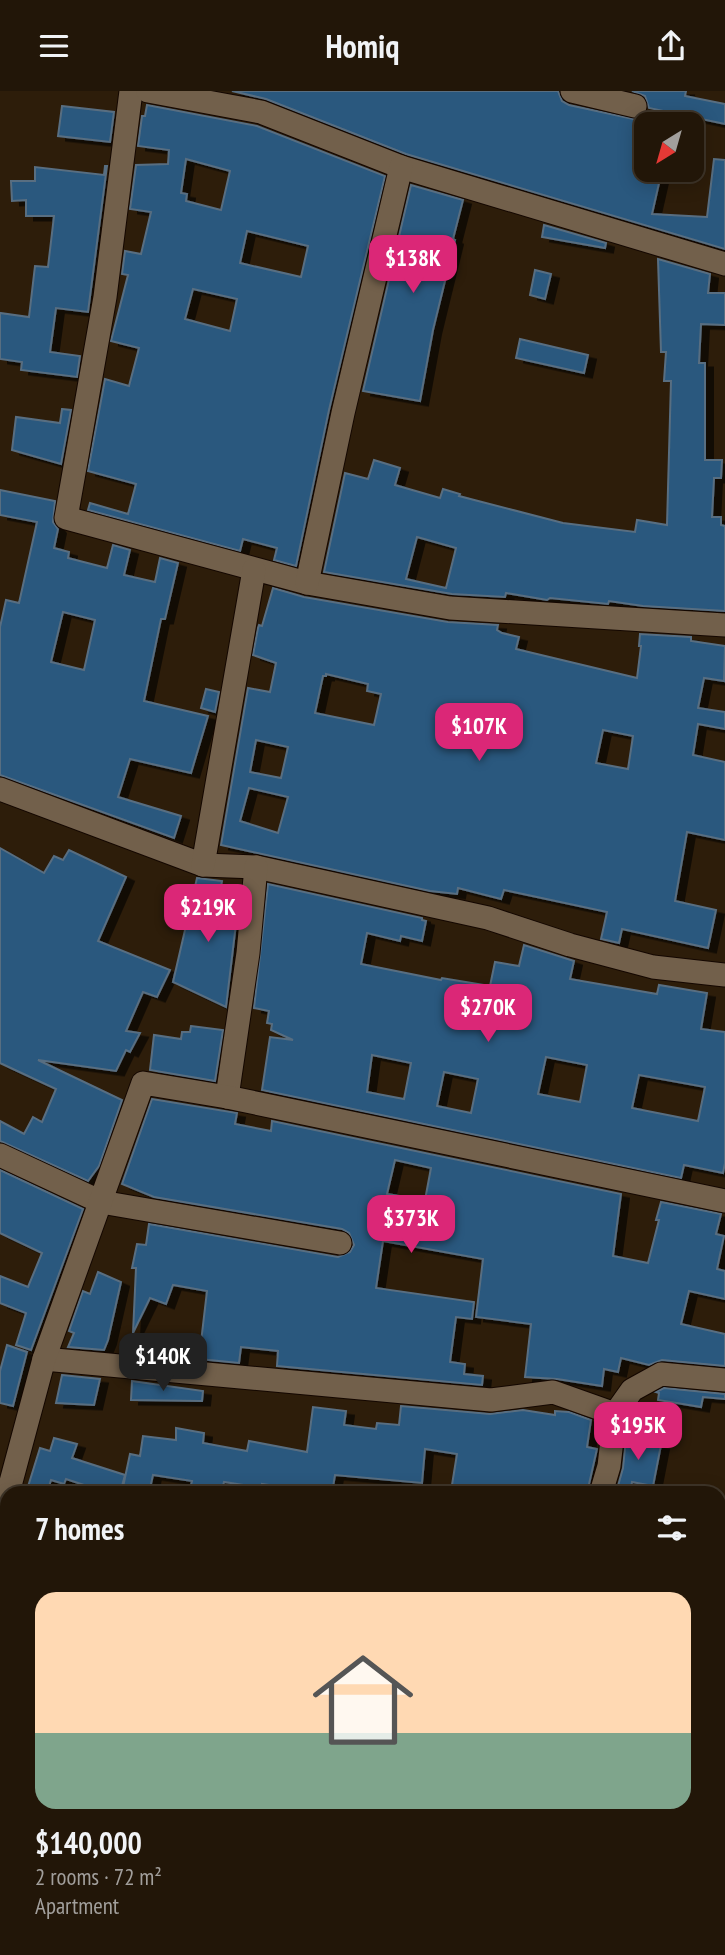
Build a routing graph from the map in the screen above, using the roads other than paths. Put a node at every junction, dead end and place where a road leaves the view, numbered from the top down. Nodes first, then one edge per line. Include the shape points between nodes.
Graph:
1 (131, 91) edge
2 (148, 91) edge
3 (572, 91) edge
4 (635, 106) dead end
5 (401, 167) junction
6 (725, 264) edge
7 (254, 570) junction
8 (307, 583) junction
9 (725, 625) edge
10 (0, 789) edge
11 (203, 865) junction
12 (256, 867) junction
13 (725, 975) edge
14 (227, 1097) junction
15 (0, 1156) edge
16 (101, 1202) junction
17 (725, 1202) edge
18 (340, 1243) dead end
19 (44, 1359) junction
20 (725, 1380) edge
21 (615, 1414) junction
22 (9, 1486) edge
23 (603, 1486) edge

1 - 7 street via 105,296 66,519
2 - 5 street via 261,111
3 - 4 street
5 - 6 street
5 - 8 street
7 - 8 street
7 - 11 street
8 - 9 street via 450,608
10 - 11 street
11 - 12 street
12 - 13 street via 488,918 653,967
12 - 14 street
14 - 16 street via 143,1083
14 - 17 street
15 - 16 street
16 - 18 street
16 - 19 street
19 - 21 street via 491,1400 553,1392
19 - 22 street
20 - 21 street via 661,1374 632,1390
21 - 23 street

